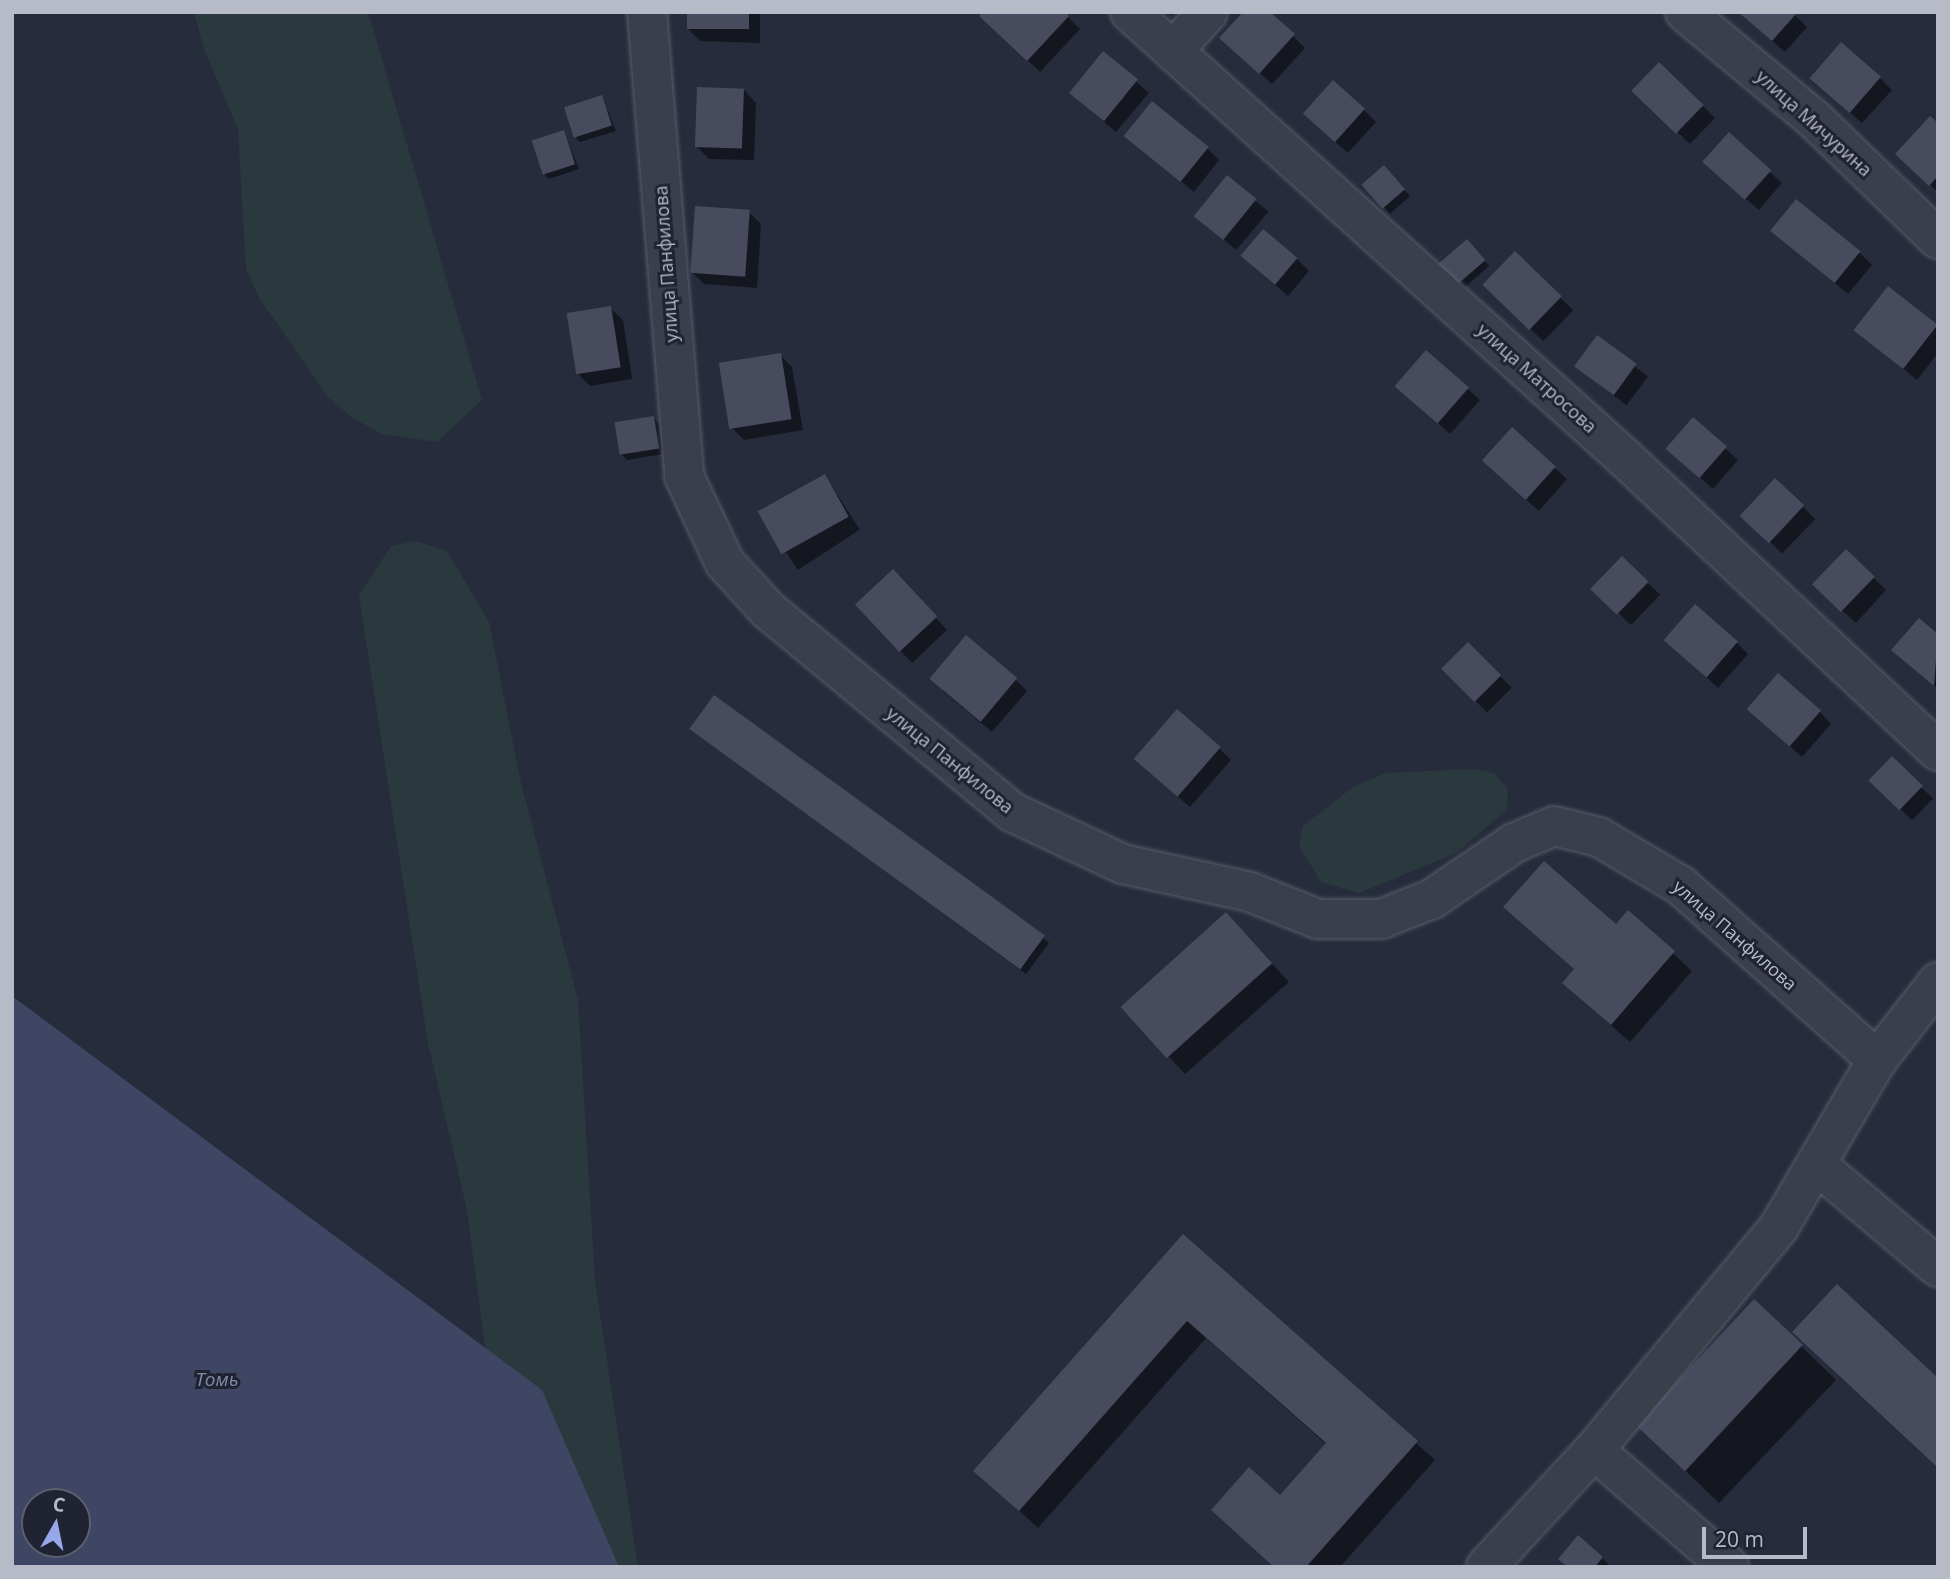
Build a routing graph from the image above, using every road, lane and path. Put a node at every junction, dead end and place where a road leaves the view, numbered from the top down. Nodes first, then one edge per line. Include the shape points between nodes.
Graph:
1 (647, 12) edge
2 (1130, 12) edge
3 (1209, 12) edge
4 (1685, 12) edge
5 (1173, 51) junction
6 (1938, 239) edge
7 (1938, 751) edge
8 (1938, 982) edge
9 (1877, 1060) junction
10 (1818, 1166) junction
11 (1938, 1267) edge
12 (1594, 1450) junction
13 (1486, 1567) edge
14 (1729, 1567) edge

1 - 9 street, улица Панфилова via 684,475 725,563 768,610 1012,813 1123,864 1250,892 1318,919 1381,919 1432,899 1514,843 1553,826 1599,837 1680,885
2 - 5 street, улица Матросова
3 - 5 street
4 - 6 street, улица Мичурина via 1815,120
5 - 7 street, улица Матросова via 1637,469
8 - 9 street
9 - 10 street
10 - 11 street
10 - 12 street via 1779,1227
12 - 13 street
12 - 14 street

